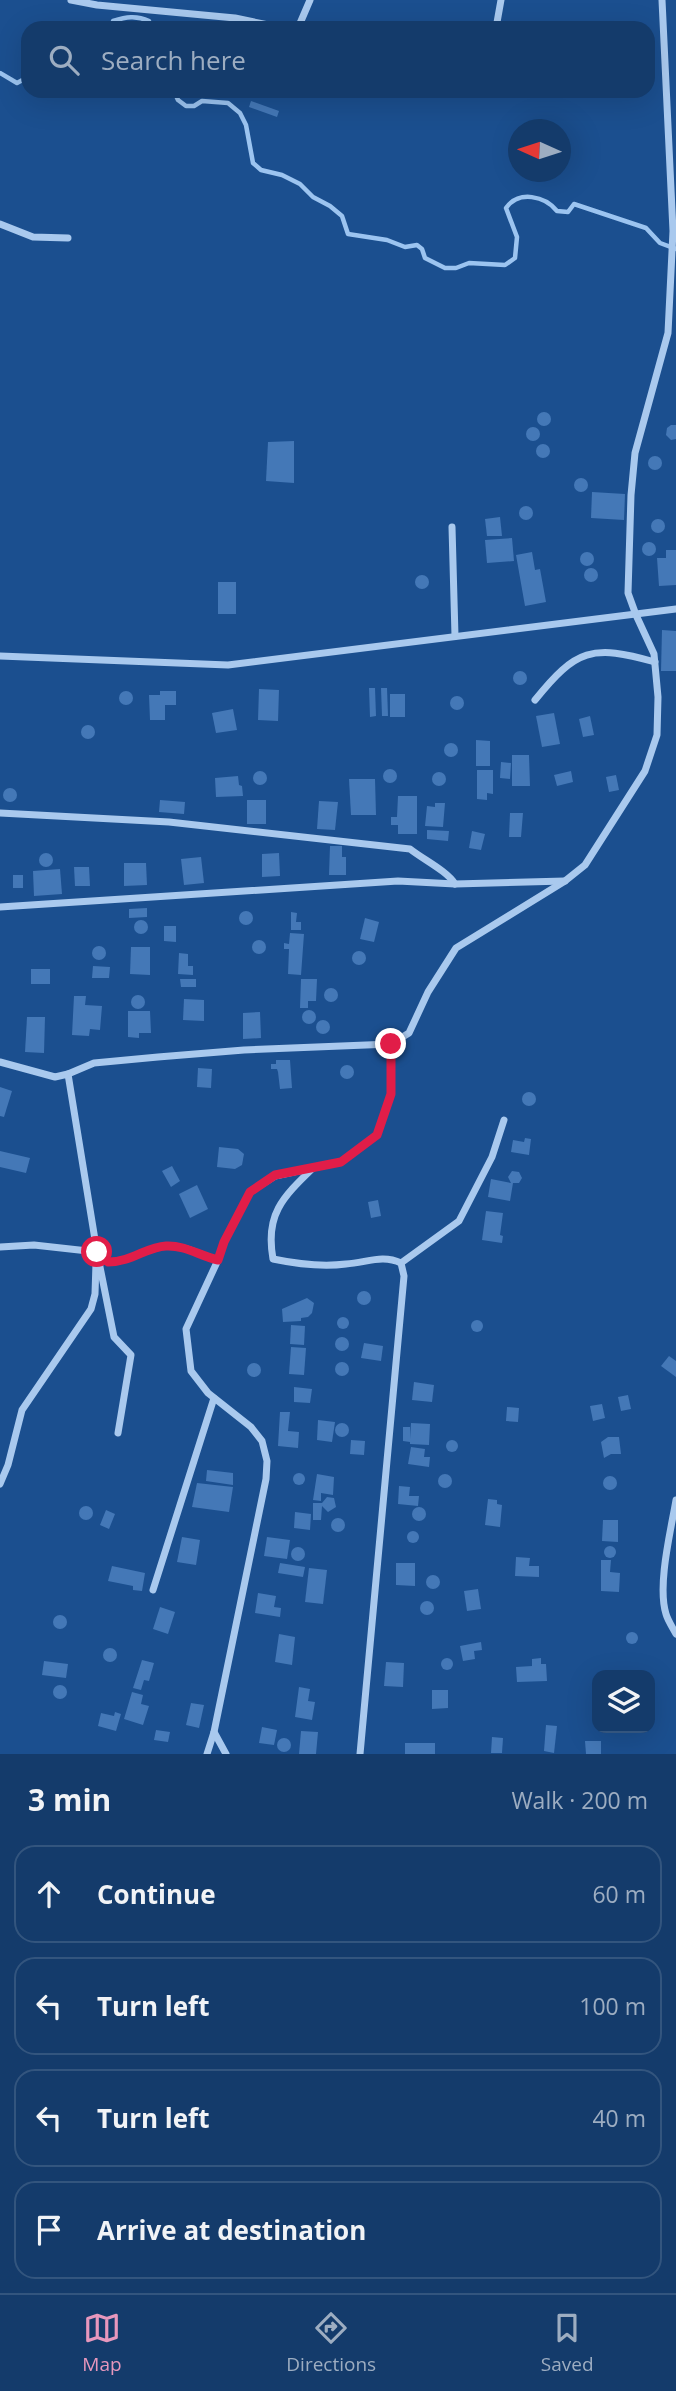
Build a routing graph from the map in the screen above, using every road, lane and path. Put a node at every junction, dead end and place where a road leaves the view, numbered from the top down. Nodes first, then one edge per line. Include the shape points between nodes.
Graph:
1 (71, 0) edge
2 (310, 0) edge
3 (501, 0) edge
4 (662, 0) edge
5 (98, 2) edge
6 (250, 21) edge
7 (301, 21) edge
8 (497, 21) edge
9 (0, 224) edge
10 (68, 238) dead end
11 (673, 285) edge
12 (452, 527) dead end
13 (676, 609) edge
14 (636, 615) junction
15 (455, 636) junction
16 (0, 656) edge
17 (655, 662) junction
18 (535, 700) dead end
19 (0, 813) edge
20 (565, 881) junction
21 (455, 884) junction
22 (0, 907) edge
23 (391, 1044) junction
24 (0, 1062) edge
25 (68, 1074) junction
26 (504, 1120) dead end
27 (341, 1162) junction
28 (0, 1247) edge
29 (97, 1252) junction
30 (218, 1260) junction
31 (401, 1263) junction
32 (214, 1398) junction
33 (118, 1433) dead end
34 (0, 1484) edge
35 (676, 1500) edge
36 (153, 1590) dead end
37 (676, 1634) edge
38 (214, 1732) junction
39 (207, 1754) edge
40 (226, 1754) edge
41 (359, 1754) edge

1 - 5 street
2 - 7 street
3 - 8 street
4 - 11 street
5 - 6 street
9 - 10 street via 33,236
11 - 14 street via 668,333 635,453 628,593
12 - 15 street
13 - 14 street
14 - 15 street
14 - 17 street
15 - 16 street via 228,665
17 - 18 street via 621,652 582,655 558,671
17 - 20 street via 657,735 645,771 585,865
19 - 21 street via 169,822 410,849 450,875
20 - 21 street
20 - 23 street via 456,948 409,1032
21 - 22 street via 398,881
23 - 25 street via 158,1056 94,1063
23 - 27 street via 391,1094 377,1135
24 - 25 street via 55,1077
25 - 29 street
26 - 31 street via 492,1157 459,1222
27 - 30 street via 275,1175 250,1192
27 - 31 street via 313,1168 276,1211 270,1238 273,1259 345,1265 390,1257
28 - 29 street via 34,1245
29 - 30 street via 108,1262 122,1262 163,1246 184,1247
29 - 33 street via 114,1337 131,1355
29 - 34 street via 90,1309 22,1410
30 - 32 street via 186,1329 191,1371
31 - 41 street via 401,1315
32 - 36 street
32 - 38 street via 257,1434 267,1461
35 - 37 street via 664,1590 666,1614
38 - 39 street
38 - 40 street

